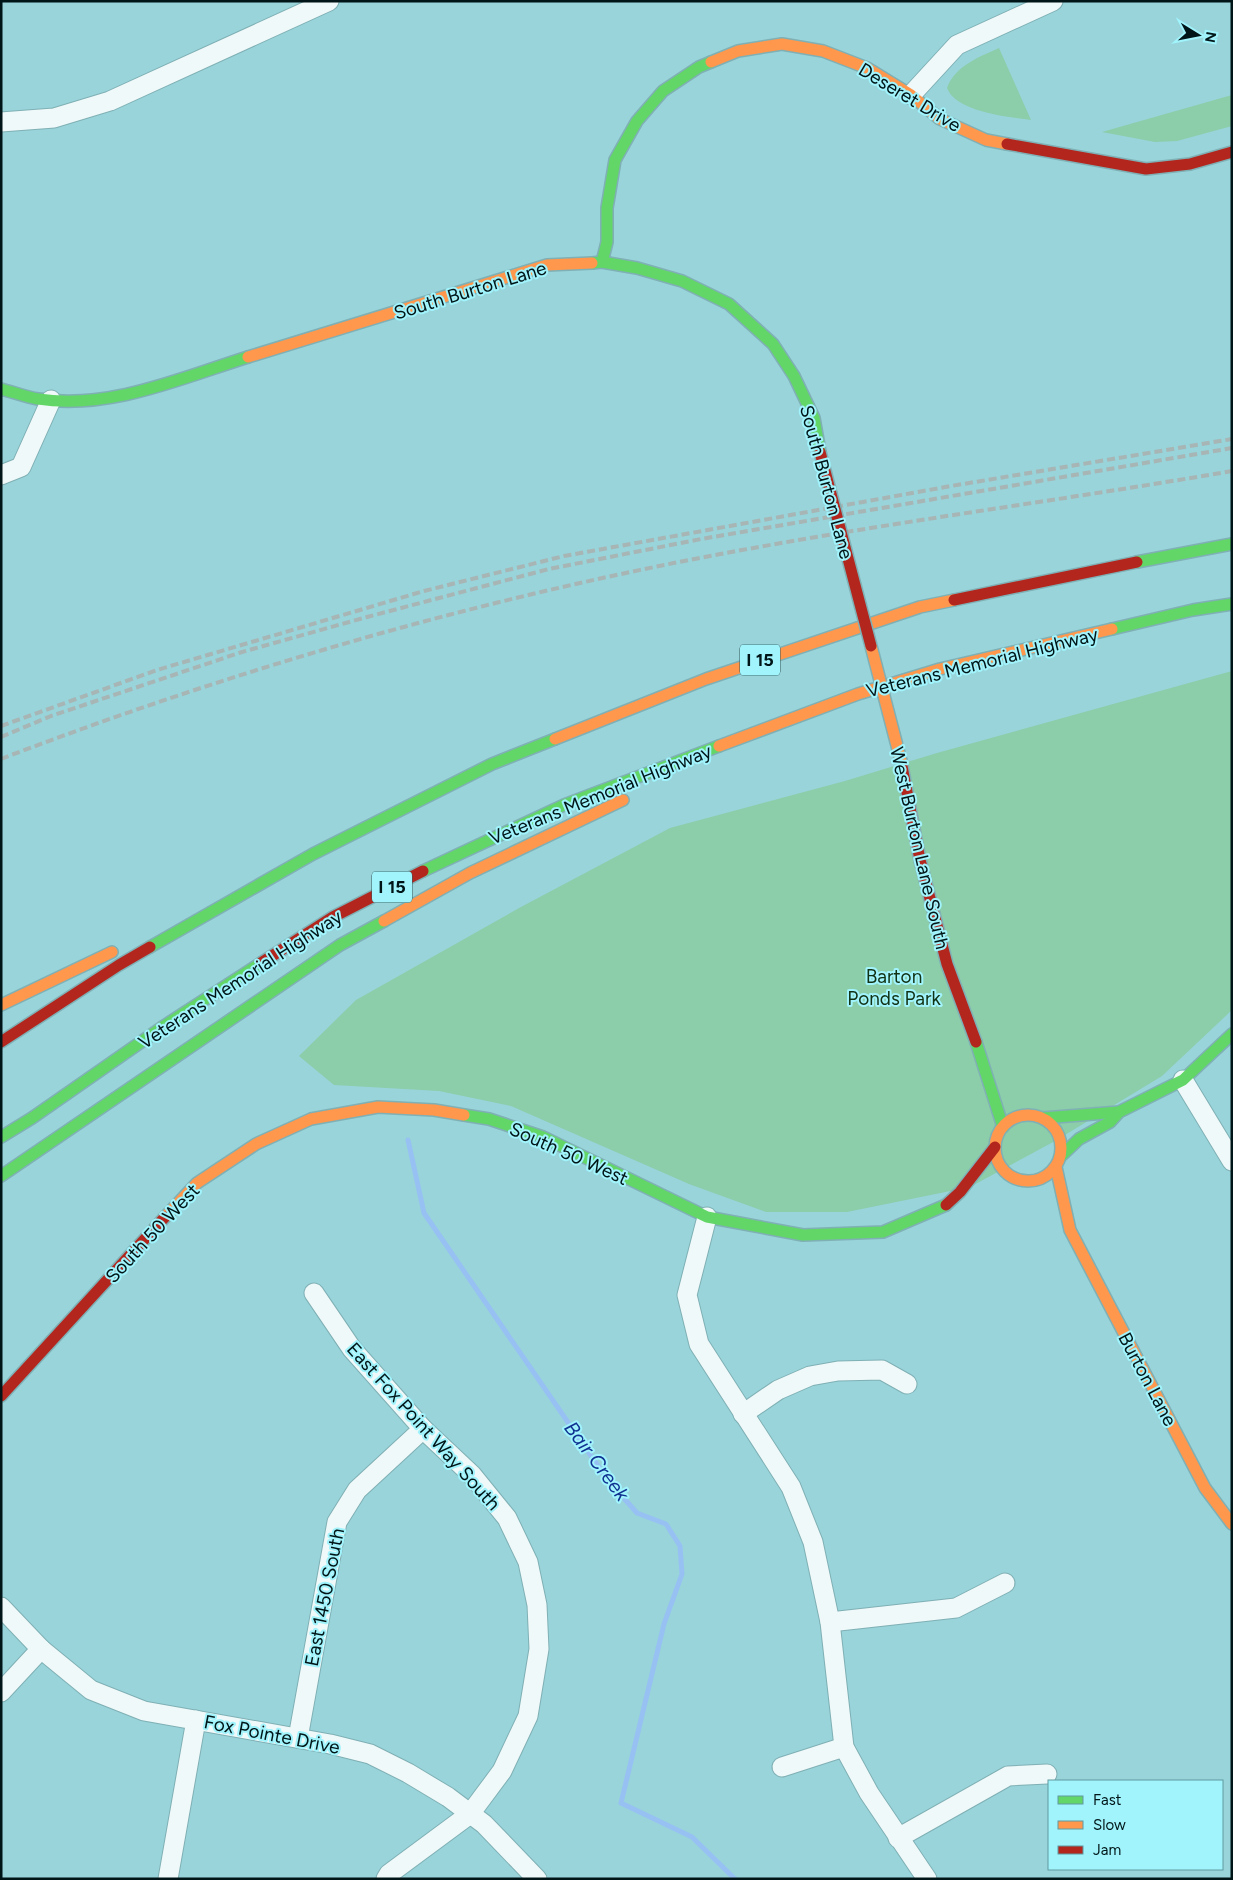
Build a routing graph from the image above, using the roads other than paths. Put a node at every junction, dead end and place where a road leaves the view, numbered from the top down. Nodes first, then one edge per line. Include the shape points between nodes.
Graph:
1 (329, 1) edge
2 (1053, 1) edge
3 (911, 95) junction
4 (1, 122) edge
5 (1232, 152) edge
6 (602, 262) junction
7 (1, 389) edge
8 (51, 400) junction
9 (1, 475) edge
10 (1232, 544) edge
11 (1232, 604) edge
12 (874, 659) joint
13 (821, 707) junction
14 (678, 774) dead end
15 (634, 795) dead end
16 (313, 854) junction
17 (155, 931) dead end
18 (120, 948) dead end
19 (1, 1005) edge
20 (1232, 1034) edge
21 (1, 1042) edge
22 (984, 1062) junction
23 (1000, 1079) dead end
24 (1183, 1080) junction
25 (1020, 1102) dead end
26 (1119, 1112) junction
27 (1038, 1117) junction
28 (1003, 1127) junction
29 (1, 1137) edge
30 (995, 1147) junction
31 (1232, 1161) edge
32 (1058, 1162) junction
33 (1, 1176) edge
34 (1002, 1180) dead end
35 (1022, 1180) junction
36 (979, 1185) dead end
37 (960, 1192) junction
38 (1039, 1192) dead end
39 (1053, 1210) dead end
40 (707, 1217) junction
41 (1070, 1230) junction
42 (314, 1293) dead end
43 (907, 1384) dead end
44 (1, 1396) edge
45 (743, 1414) junction
46 (423, 1429) junction
47 (1232, 1524) edge
48 (1005, 1583) dead end
49 (1, 1607) edge
50 (830, 1622) junction
51 (41, 1649) junction
52 (1, 1692) edge
53 (196, 1720) junction
54 (298, 1738) junction
55 (844, 1747) junction
56 (782, 1767) dead end
57 (1048, 1774) dead end
58 (470, 1814) junction
59 (898, 1838) junction
60 (168, 1879) edge
61 (386, 1879) edge
62 (537, 1879) edge
63 (927, 1879) edge

1 - 4 street via 110,101 54,118
2 - 3 street via 957,45
3 - 5 main road, Deseret Drive via 940,119 986,140 1136,168 1190,164
3 - 6 main road, Deseret Drive via 867,68 823,51 782,44 738,51 699,67 663,91 637,121 615,160
6 - 8 main road, South Burton Lane via 547,265 122,396 84,401
6 - 12 main road, South Burton Lane, bridge via 682,281 728,304 772,344 794,376 814,418
7 - 8 main road, South Burton Lane via 38,400
8 - 9 street via 21,467
10 - 16 main road, I 15 via 920,607 837,634 706,679 492,764
11 - 13 main road, Veterans Memorial Highway / I 15 via 1193,610 940,669
12 - 22 main road, West Burton Lane South, bridge via 901,761 920,860 947,964
13 - 14 main road
13 - 29 main road, Veterans Memorial Highway / I 15 via 564,805 438,863 333,917
15 - 33 main road via 470,873 340,945
16 - 17 main road
16 - 21 main road, I 15 via 119,964
18 - 19 main road
20 - 24 main road
22 - 23 main road, West Burton Lane South
22 - 28 main road, West Burton Lane South
24 - 26 main road
24 - 31 street
25 - 27 main road
26 - 27 main road
26 - 32 main road via 1110,1122 1079,1139
27 - 28 main road via 1021,1116
27 - 32 main road via 1052,1125 1058,1134 1061,1146
28 - 30 main road
30 - 35 main road via 1001,1167
30 - 37 main road, South 50 West
32 - 35 main road via 1048,1175 1038,1180
32 - 41 main road, Burton Lane
34 - 35 main road
35 - 38 main road
36 - 37 main road, South 50 West
37 - 40 main road, South 50 West via 946,1205 883,1232 802,1235
39 - 41 main road, Burton Lane
40 - 44 main road, South 50 West via 543,1137 489,1119 434,1110 378,1106 311,1119 256,1144 197,1183
40 - 45 street via 686,1295 698,1344
41 - 47 main road, Burton Lane via 1205,1488
42 - 46 street, East Fox Point Way South via 352,1349
43 - 45 street via 882,1370 838,1371 810,1376 778,1390
45 - 50 street via 791,1487 812,1542
46 - 54 street, East 1450 South via 357,1490 337,1522
46 - 58 street, East Fox Point Way South via 472,1475 507,1518 528,1562 537,1605 539,1649 528,1716 502,1771
48 - 50 street via 956,1608
49 - 51 street, Fox Pointe Drive
50 - 55 street
51 - 52 street
51 - 53 street, Fox Pointe Drive via 91,1690 144,1711
53 - 54 street, Fox Pointe Drive
53 - 60 street
54 - 58 street, Fox Pointe Drive via 370,1754 448,1797
55 - 56 street
55 - 59 street
57 - 59 street via 1008,1776
58 - 61 street, East Fox Point Way South
58 - 62 street, Fox Pointe Drive via 484,1824
59 - 63 street

